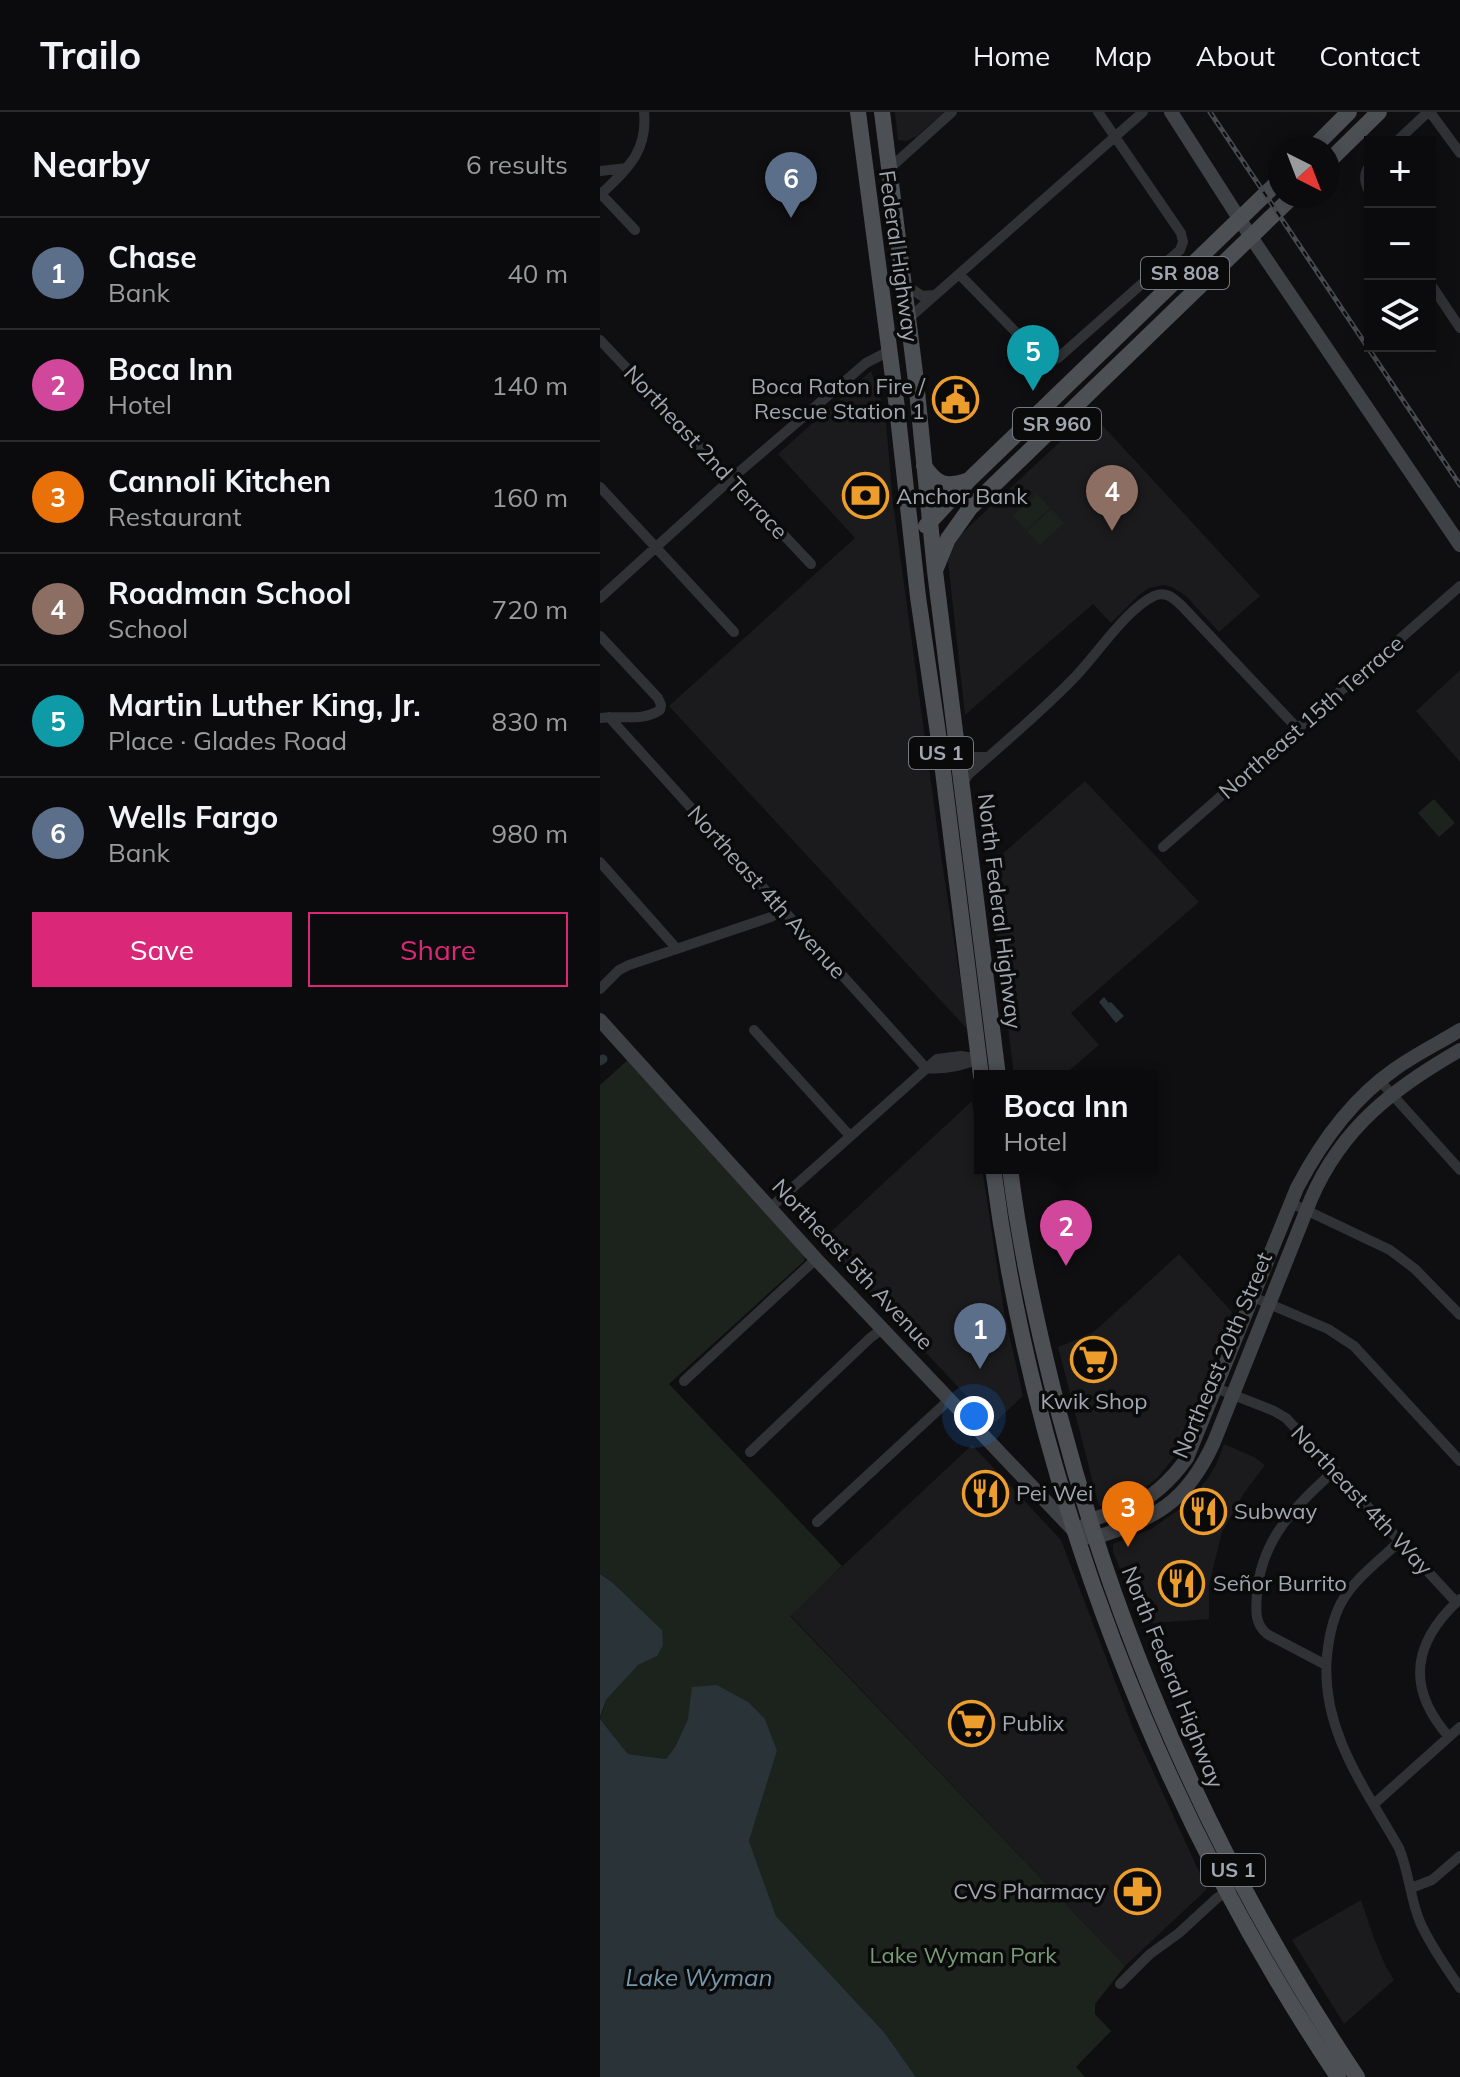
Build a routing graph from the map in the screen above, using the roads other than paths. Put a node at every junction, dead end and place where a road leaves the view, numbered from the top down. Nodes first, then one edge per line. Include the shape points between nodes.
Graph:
1 (644, 112) edge
2 (858, 112) edge
3 (882, 112) edge
4 (952, 112) edge
5 (1098, 112) edge
6 (1143, 112) edge
7 (1171, 112) edge
8 (1349, 112) edge
9 (1379, 112) edge
10 (1429, 112) edge
11 (861, 133) junction
12 (1325, 136) edge
13 (1403, 136) edge
14 (1114, 137) junction
15 (886, 140) junction
16 (913, 147) junction
17 (1340, 150) edge
18 (1460, 153) edge
19 (627, 168) junction
20 (890, 168) junction
21 (600, 171) edge
22 (868, 190) junction
23 (1268, 192) edge
24 (601, 194) edge
25 (1281, 208) edge
26 (1240, 219) junction
27 (896, 220) junction
28 (635, 230) dead end
29 (1251, 237) junction
30 (960, 275) junction
31 (904, 284) junction
32 (1436, 292) edge
33 (936, 295) junction
34 (908, 319) junction
35 (1460, 328) edge
36 (600, 340) edge
37 (1143, 341) joint
38 (889, 351) junction
39 (924, 466) junction
40 (731, 479) junction
41 (969, 480) junction
42 (600, 487) edge
43 (907, 499) junction
44 (970, 508) junction
45 (929, 522) junction
46 (912, 545) junction
47 (1460, 545) edge
48 (656, 547) junction
49 (811, 564) dead end
50 (934, 565) junction
51 (1460, 586) edge
52 (918, 597) joint
53 (600, 598) edge
54 (734, 632) dead end
55 (600, 636) edge
56 (604, 717) edge
57 (1297, 728) junction
58 (952, 751) junction
59 (988, 757) junction
60 (961, 785) junction
61 (1163, 847) dead end
62 (600, 862) edge
63 (783, 910) junction
64 (677, 949) junction
65 (600, 989) edge
66 (600, 1020) edge
67 (754, 1030) dead end
68 (1460, 1030) edge
69 (1460, 1050) edge
70 (985, 1063) edge
71 (926, 1068) junction
72 (1380, 1081) junction
73 (1391, 1094) junction
74 (850, 1136) junction
75 (1458, 1165) edge
76 (996, 1174) edge
77 (1008, 1174) edge
78 (1004, 1187) junction
79 (1291, 1203) junction
80 (770, 1208) junction
81 (1306, 1211) junction
82 (816, 1259) junction
83 (1010, 1277) junction
84 (1253, 1297) junction
85 (1032, 1298) junction
86 (1269, 1303) junction
87 (1460, 1315) edge
88 (882, 1329) junction
89 (1039, 1368) junction
90 (684, 1381) dead end
91 (1216, 1388) junction
92 (1232, 1395) junction
93 (949, 1400) junction
94 (750, 1452) dead end
95 (1460, 1461) edge
96 (1335, 1470) junction
97 (1060, 1481) junction
98 (1165, 1485) junction
99 (1033, 1488) junction
100 (1177, 1498) junction
101 (1089, 1521) junction
102 (817, 1522) dead end
103 (1086, 1536) junction
104 (1400, 1541) junction
105 (1458, 1600) edge
106 (1326, 1665) junction
107 (1460, 1727) edge
108 (1449, 1737) junction
109 (1374, 1804) junction
110 (1204, 1847) junction
111 (1225, 1854) junction
112 (1460, 1856) edge
113 (1234, 1888) junction
114 (1411, 1888) junction
115 (1120, 1984) dead end
116 (1459, 1986) edge
117 (1338, 2077) edge
118 (1357, 2077) edge

1 - 19 street via 642,141
2 - 11 main road, Federal Highway / US 1
3 - 15 main road, Federal Highway / US 1
4 - 16 street
5 - 14 street
6 - 14 street
7 - 26 street
8 - 12 main road
9 - 17 main road
10 - 13 street
10 - 18 street
11 - 20 main road via 874,156
11 - 22 main road, Federal Highway / US 1
14 - 30 street
14 - 30 street via 1181,233 1180,250 1049,362
15 - 16 street via 899,148
15 - 20 main road, Federal Highway / US 1
16 - 20 street
19 - 21 street
19 - 24 street
20 - 27 main road, Federal Highway / US 1
22 - 27 main road via 882,197
22 - 38 main road, Federal Highway / US 1
23 - 26 main road, SR 808
24 - 28 street
25 - 29 main road, SR 808
26 - 29 street
26 - 41 main road, SR 808
27 - 31 main road, Federal Highway / US 1
29 - 37 main road, SR 808
29 - 47 street
30 - 33 street
31 - 33 street via 922,296
31 - 34 main road, Federal Highway / US 1
32 - 35 street
33 - 34 street
34 - 39 main road, Federal Highway / US 1
36 - 40 street, Northeast 2nd Terrace
37 - 44 main road, SR 960
38 - 40 street via 866,363
38 - 43 main road, Federal Highway / US 1
39 - 41 main road via 944,484
39 - 45 main road, North Federal Highway / US 1
40 - 48 street
40 - 49 street, Northeast 2nd Terrace
41 - 45 main road, SR 808
42 - 48 street
43 - 45 main road
43 - 46 main road, Federal Highway / US 1
44 - 45 main road
44 - 50 main road, SR 960
45 - 46 main road, SR 808
45 - 50 main road, North Federal Highway / US 1
46 - 50 main road via 925,549
46 - 52 main road, Federal Highway / US 1
48 - 53 street
48 - 54 street
50 - 58 main road, North Federal Highway / US 1
51 - 57 street, Northeast 15th Terrace
52 - 58 main road, North Federal Highway / US 1
55 - 56 street via 661,705 641,718
56 - 63 street, Northeast 4th Avenue
57 - 59 street via 1181,605 1161,594 1128,616 1069,683
57 - 61 street, Northeast 15th Terrace
58 - 59 street
58 - 60 main road, North Federal Highway / US 1
58 - 70 main road, North Federal Highway / US 1 via 976,1031
59 - 60 street
60 - 70 main road, North Federal Highway / US 1
62 - 64 street
63 - 64 street
63 - 71 street, Northeast 4th Avenue
64 - 65 street via 619,970
66 - 80 street, Northeast 5th Avenue
67 - 74 street
68 - 72 street, Northeast 20th Street
69 - 73 street, Northeast 20th Street
70 - 71 street via 961,1056 937,1059
71 - 74 street
72 - 73 street
72 - 79 street, Northeast 20th Street via 1327,1136
73 - 75 street
73 - 81 street, Northeast 20th Street via 1341,1146
74 - 80 street
76 - 78 main road, North Federal Highway / US 1
77 - 78 main road, North Federal Highway / US 1
78 - 83 main road, North Federal Highway / US 1
78 - 85 main road, North Federal Highway / US 1
79 - 81 street
79 - 84 street, Northeast 20th Street
80 - 82 street, Northeast 5th Avenue
81 - 86 street, Northeast 20th Street
81 - 87 street via 1390,1250
82 - 88 street, Northeast 5th Avenue
82 - 90 street
83 - 85 main road
83 - 89 main road, North Federal Highway / US 1
84 - 86 street
84 - 91 street, Northeast 20th Street
85 - 89 main road, North Federal Highway / US 1
86 - 92 street, Northeast 20th Street
86 - 95 street via 1354,1346
88 - 93 street, Northeast 5th Avenue
88 - 94 street
89 - 97 main road, North Federal Highway / US 1
89 - 101 main road, North Federal Highway / US 1
91 - 92 street, Northeast 4th Way
91 - 98 street, Northeast 20th Street via 1193,1448
92 - 96 street, Northeast 4th Way via 1286,1418
92 - 100 street, Northeast 20th Street via 1207,1458
93 - 99 street, Northeast 5th Avenue
93 - 102 street
96 - 104 street, Northeast 4th Way
96 - 106 street via 1292,1511 1273,1539 1256,1604 1260,1628
97 - 99 street via 1051,1489
97 - 103 main road, North Federal Highway / US 1
98 - 100 street
98 - 101 street, Northeast 20th Street via 1137,1504
99 - 103 street, Northeast 5th Avenue
100 - 103 street, Northeast 20th Street via 1144,1520
101 - 103 main road, North Federal Highway / US 1
103 - 110 main road, North Federal Highway / US 1 via 1108,1627
103 - 111 main road, North Federal Highway / US 1
104 - 105 street, Northeast 4th Way
104 - 106 street via 1345,1596 1332,1627
105 - 108 street via 1433,1628 1421,1666 1428,1707
106 - 109 street via 1338,1737
107 - 108 street
108 - 109 street
109 - 114 street via 1399,1848
110 - 111 main road via 1218,1856
110 - 113 main road, North Federal Highway / US 1
111 - 113 main road, North Federal Highway / US 1
112 - 114 street via 1432,1880
113 - 115 street
113 - 117 main road, North Federal Highway / US 1 via 1285,1995
113 - 118 main road, North Federal Highway / US 1
114 - 116 street via 1420,1922

